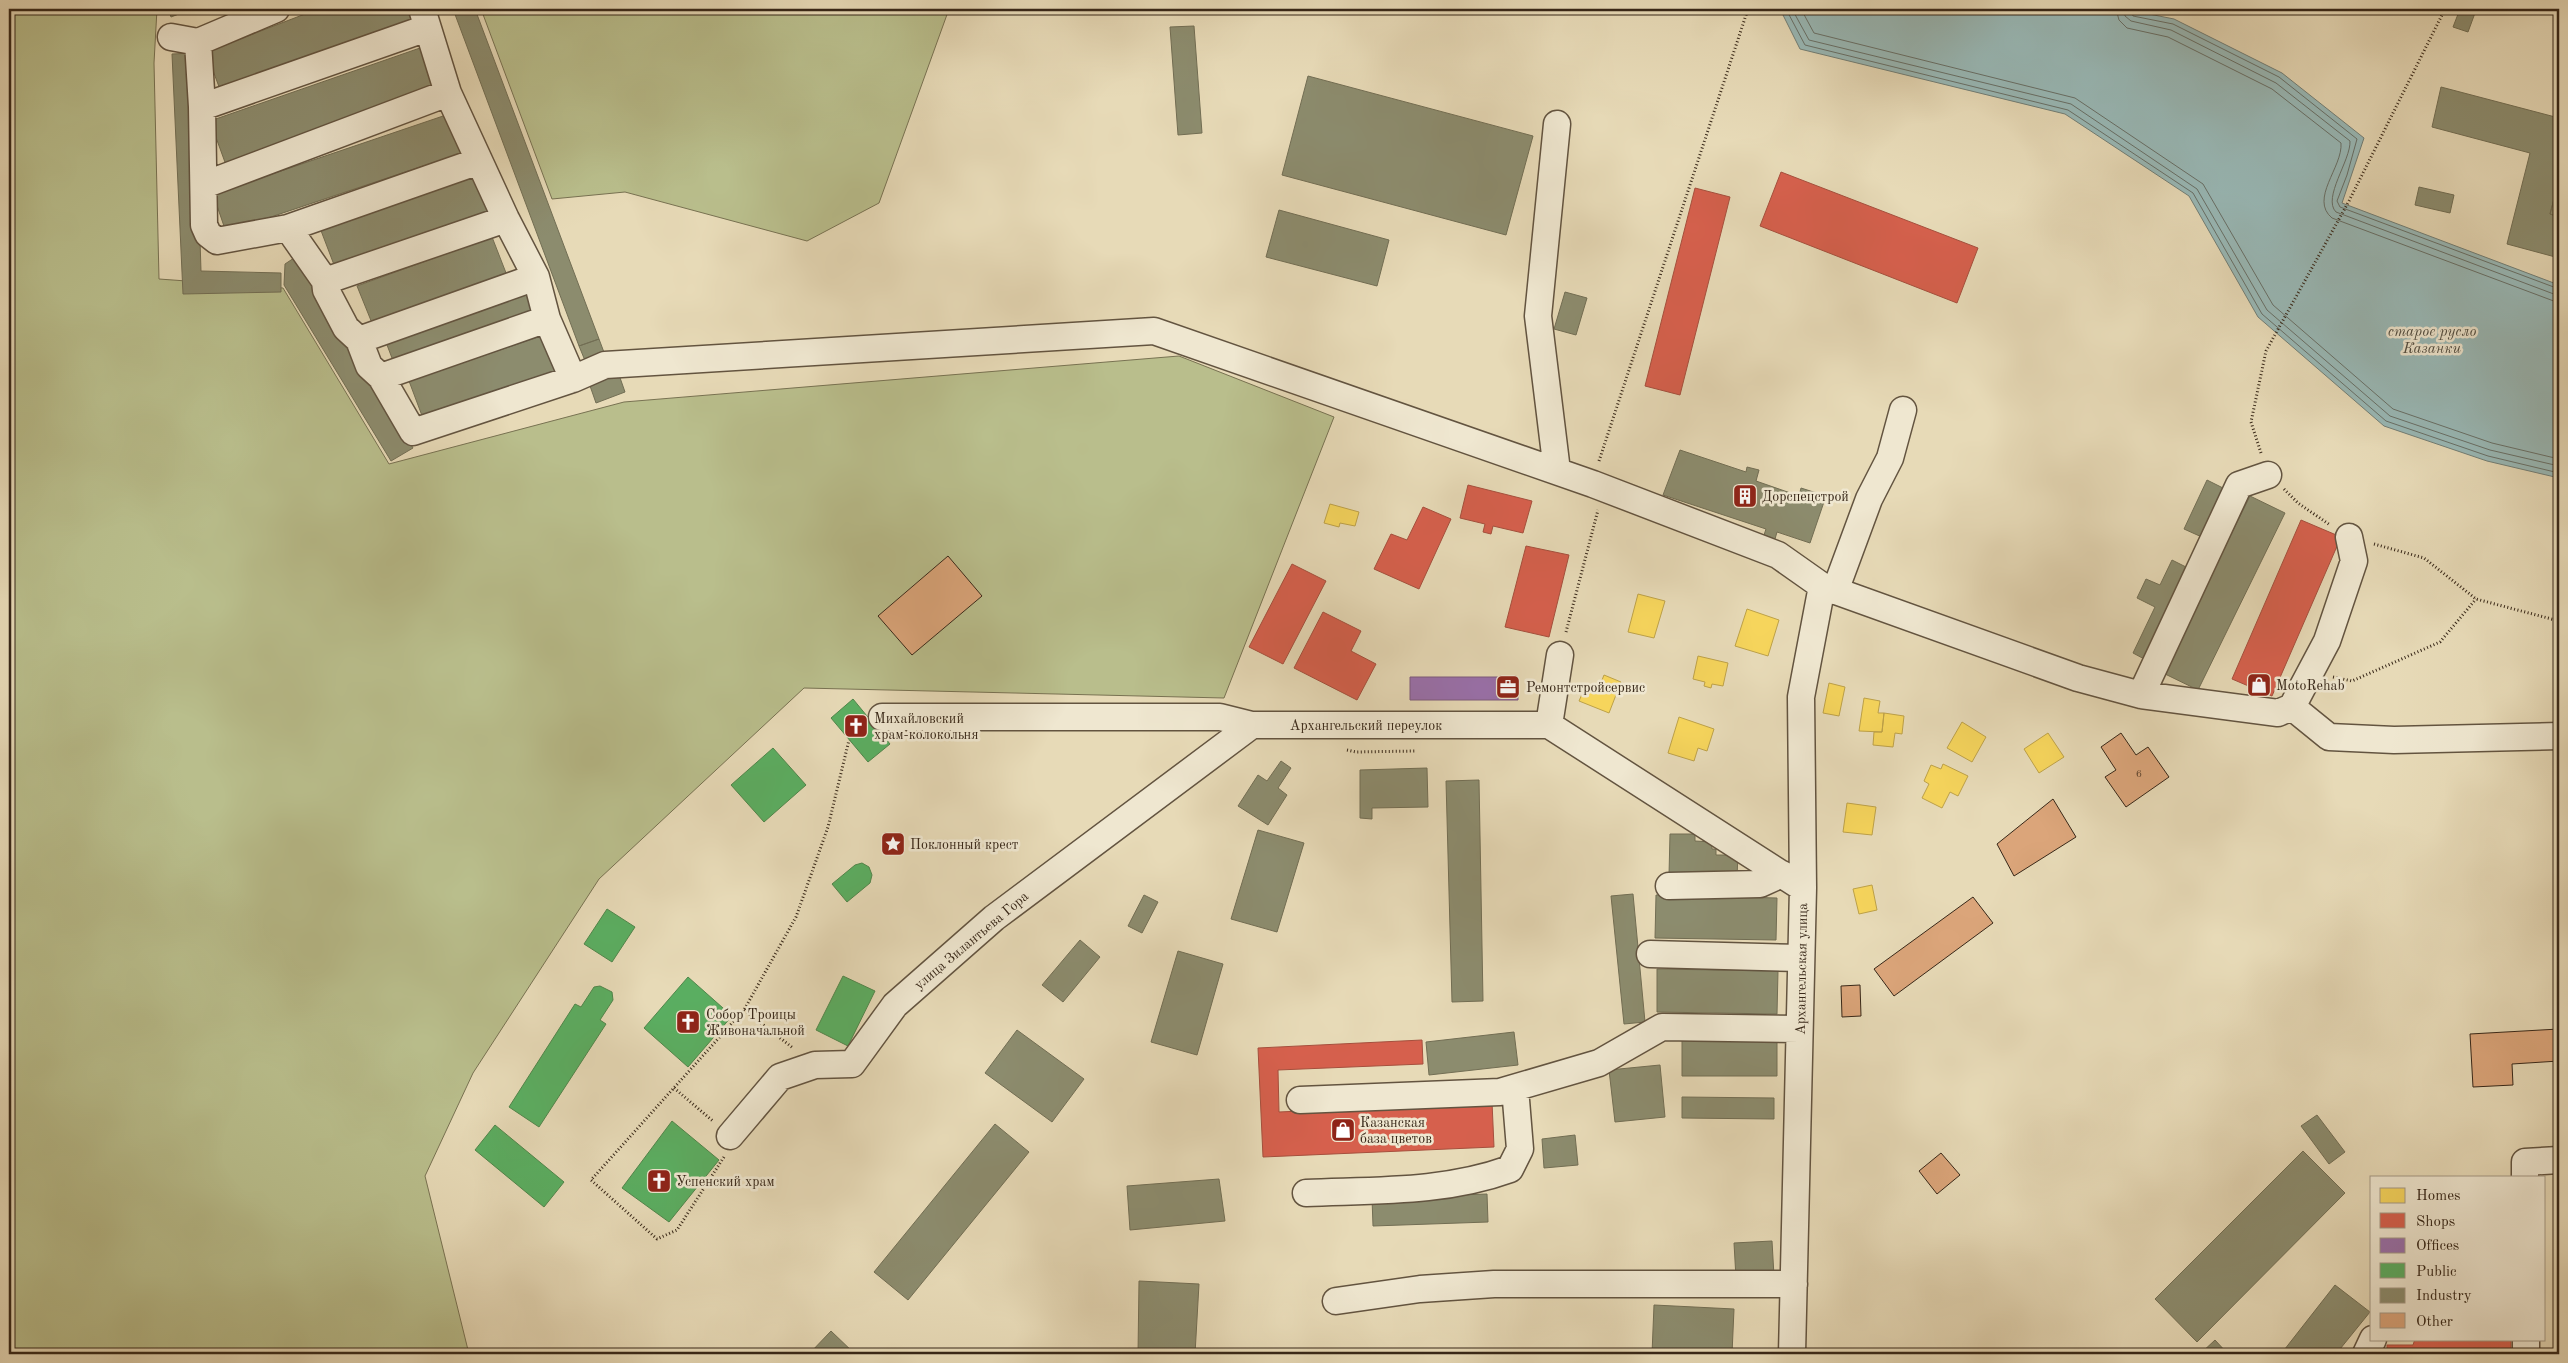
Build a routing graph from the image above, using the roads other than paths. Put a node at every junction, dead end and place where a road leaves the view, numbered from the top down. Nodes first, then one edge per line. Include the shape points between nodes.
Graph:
1 (276, 9) edge
2 (424, 18) edge
3 (171, 37) dead end
4 (198, 42) junction
5 (448, 93) junction
6 (202, 108) junction
7 (1557, 124) dead end
8 (480, 161) junction
9 (204, 185) junction
10 (506, 219) junction
11 (288, 228) junction
12 (536, 277) junction
13 (325, 281) junction
14 (547, 319) junction
15 (359, 340) junction
16 (381, 377) junction
17 (573, 378) junction
18 (1903, 410) dead end
19 (1556, 471) junction
20 (2268, 475) dead end
21 (2348, 537) road end
22 (1828, 589) junction
23 (1560, 656) road end
24 (2141, 695) junction
25 (2292, 706) junction
26 (882, 717) dead end
27 (1252, 725) junction
28 (1549, 725) junction
29 (2559, 736) edge
30 (1792, 881) junction
31 (1669, 886) dead end
32 (1650, 954) dead end
33 (1801, 958) junction
34 (1800, 1029) junction
35 (1515, 1088) junction
36 (1300, 1100) dead end
37 (730, 1136) road end
38 (2559, 1160) edge
39 (2525, 1170) edge
40 (1306, 1193) dead end
41 (1794, 1284) junction
42 (1336, 1301) dead end
43 (2373, 1340) edge
44 (2526, 1340) edge
45 (1792, 1354) edge
46 (2366, 1354) edge
47 (2526, 1354) edge

1 - 4 street
2 - 5 street
2 - 6 street
3 - 4 street
4 - 6 street
5 - 8 street
5 - 9 street
6 - 9 street
7 - 19 street via 1538,316
8 - 10 street
8 - 11 street
9 - 11 street via 204,225 208,234 217,240
10 - 12 street
10 - 13 street
11 - 13 street
12 - 14 street
12 - 15 street
13 - 15 street via 326,290 346,328
14 - 16 street
14 - 17 street
15 - 16 street via 369,366
16 - 17 street via 413,432
17 - 19 street via 605,365 1154,330
18 - 22 street, Архангельская улица via 1890,458
19 - 22 street via 1778,555
20 - 24 street via 2239,485
21 - 25 street via 2354,561 2327,642
22 - 24 street via 2078,678
22 - 30 street, Архангельская улица via 1801,697
23 - 28 street
24 - 25 street via 2278,713
25 - 29 street via 2329,737 2394,740
26 - 27 street, Архангельский переулок via 1220,717
27 - 28 street, Архангельский переулок
27 - 37 street, улица Зилантьева Гора via 994,918 895,1005 852,1064 815,1066 780,1077
28 - 30 street
30 - 31 street
30 - 33 street, Архангельская улица
32 - 33 street
33 - 34 street, Архангельская улица
34 - 35 street via 1662,1028 1599,1063
34 - 41 street, Архангельская улица
35 - 36 street via 1500,1092
35 - 40 street via 1520,1149 1510,1169 1480,1180 1437,1188
38 - 39 street
41 - 42 street via 1494,1284
41 - 45 street, Архангельская улица
43 - 46 street
44 - 47 street

